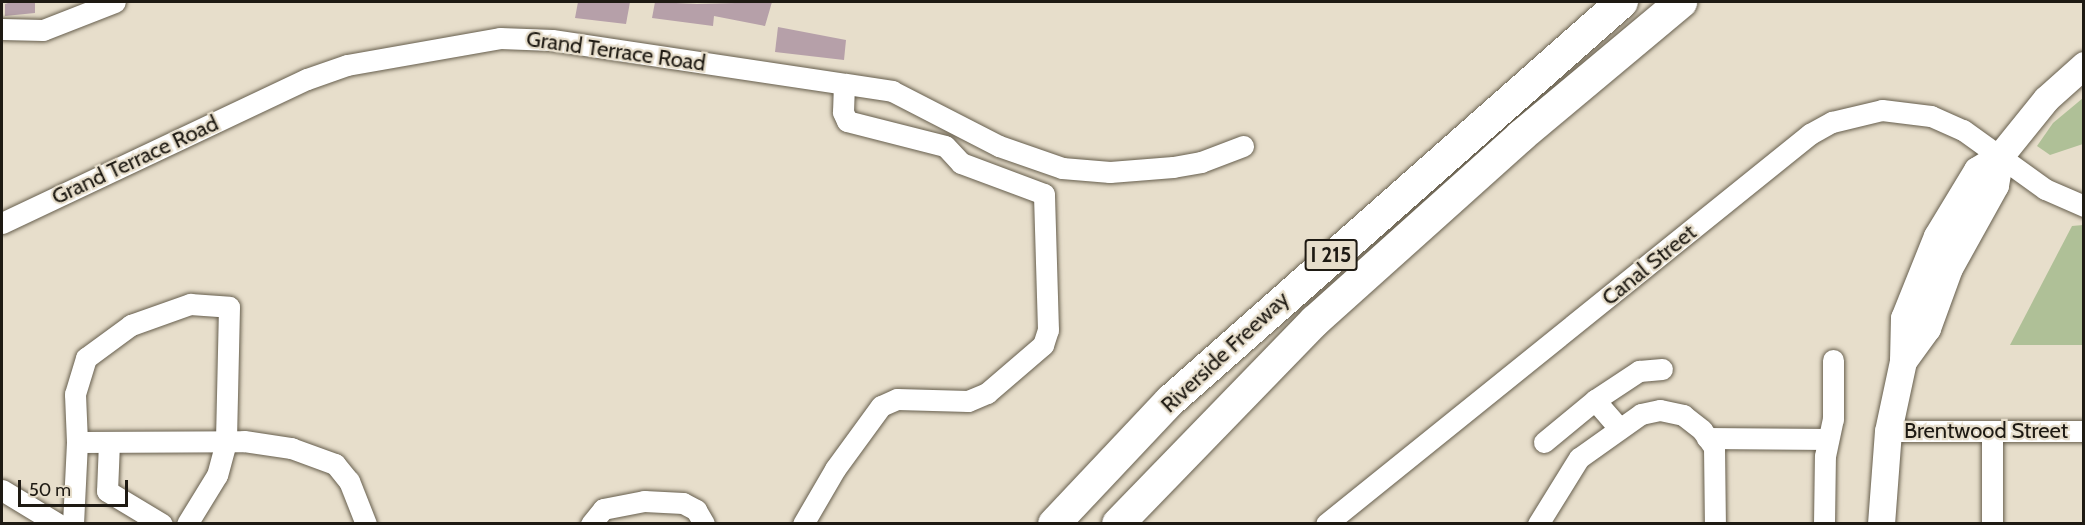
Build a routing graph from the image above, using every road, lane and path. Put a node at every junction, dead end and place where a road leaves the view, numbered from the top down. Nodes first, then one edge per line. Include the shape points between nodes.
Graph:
1 (115, 2) edge
2 (1622, 2) edge
3 (1681, 2) edge
4 (2, 29) edge
5 (2084, 65) edge
6 (844, 84) junction
7 (1243, 146) dead end
8 (2000, 156) junction
9 (2084, 206) edge
10 (2, 223) edge
11 (1833, 360) dead end
12 (1662, 369) dead end
13 (1595, 400) junction
14 (1619, 428) junction
15 (1888, 431) junction
16 (1992, 431) junction
17 (2084, 431) edge
18 (1707, 438) junction
19 (1828, 439) junction
20 (76, 442) junction
21 (109, 442) junction
22 (226, 442) junction
23 (1544, 442) dead end
24 (2, 490) edge
25 (58, 524) edge
26 (73, 524) edge
27 (162, 524) edge
28 (187, 524) edge
29 (366, 524) edge
30 (591, 524) edge
31 (705, 524) edge
32 (803, 524) edge
33 (1054, 524) edge
34 (1118, 524) edge
35 (1326, 524) edge
36 (1538, 524) edge
37 (1715, 524) edge
38 (1824, 524) edge
39 (1881, 524) edge
40 (1992, 524) edge

1 - 4 street via 43,30
2 - 33 highway, Riverside Freeway / I 215 via 1170,401
3 - 34 highway, Riverside Freeway / I 215 via 1521,136 1315,321
5 - 8 main road via 2046,99
6 - 7 street, Grand Terrace Road via 892,91 999,146 1062,168 1110,172 1173,167 1201,162
6 - 10 street, Grand Terrace Road via 552,40 483,39 347,65 307,79
6 - 32 street via 843,112 847,121 945,146 961,164 1044,194 1048,330 1043,345 987,393 968,401 897,399 881,406 835,469
8 - 9 street via 2045,189
8 - 15 main road via 1995,185 1949,268 1927,328 1903,361
8 - 35 street, Canal Street via 1947,122 1908,111 1882,110 1832,122 1810,134
11 - 19 street via 1833,419
12 - 13 street via 1638,371
13 - 14 street
13 - 23 street
14 - 18 street via 1641,414 1660,410 1683,415
14 - 36 street via 1579,458
15 - 16 street, Brentwood Street
15 - 39 main road
16 - 17 street, Brentwood Street
16 - 40 street
18 - 19 street
18 - 37 street via 1714,447 1717,473
19 - 38 street
20 - 21 street
20 - 22 street via 75,394 86,358 131,325 190,304 229,307
20 - 26 street
21 - 22 street
21 - 27 street via 107,491
22 - 28 street via 217,476
22 - 29 street via 291,448 335,464 349,481
24 - 25 street
30 - 31 street via 603,509 667,501 696,510

